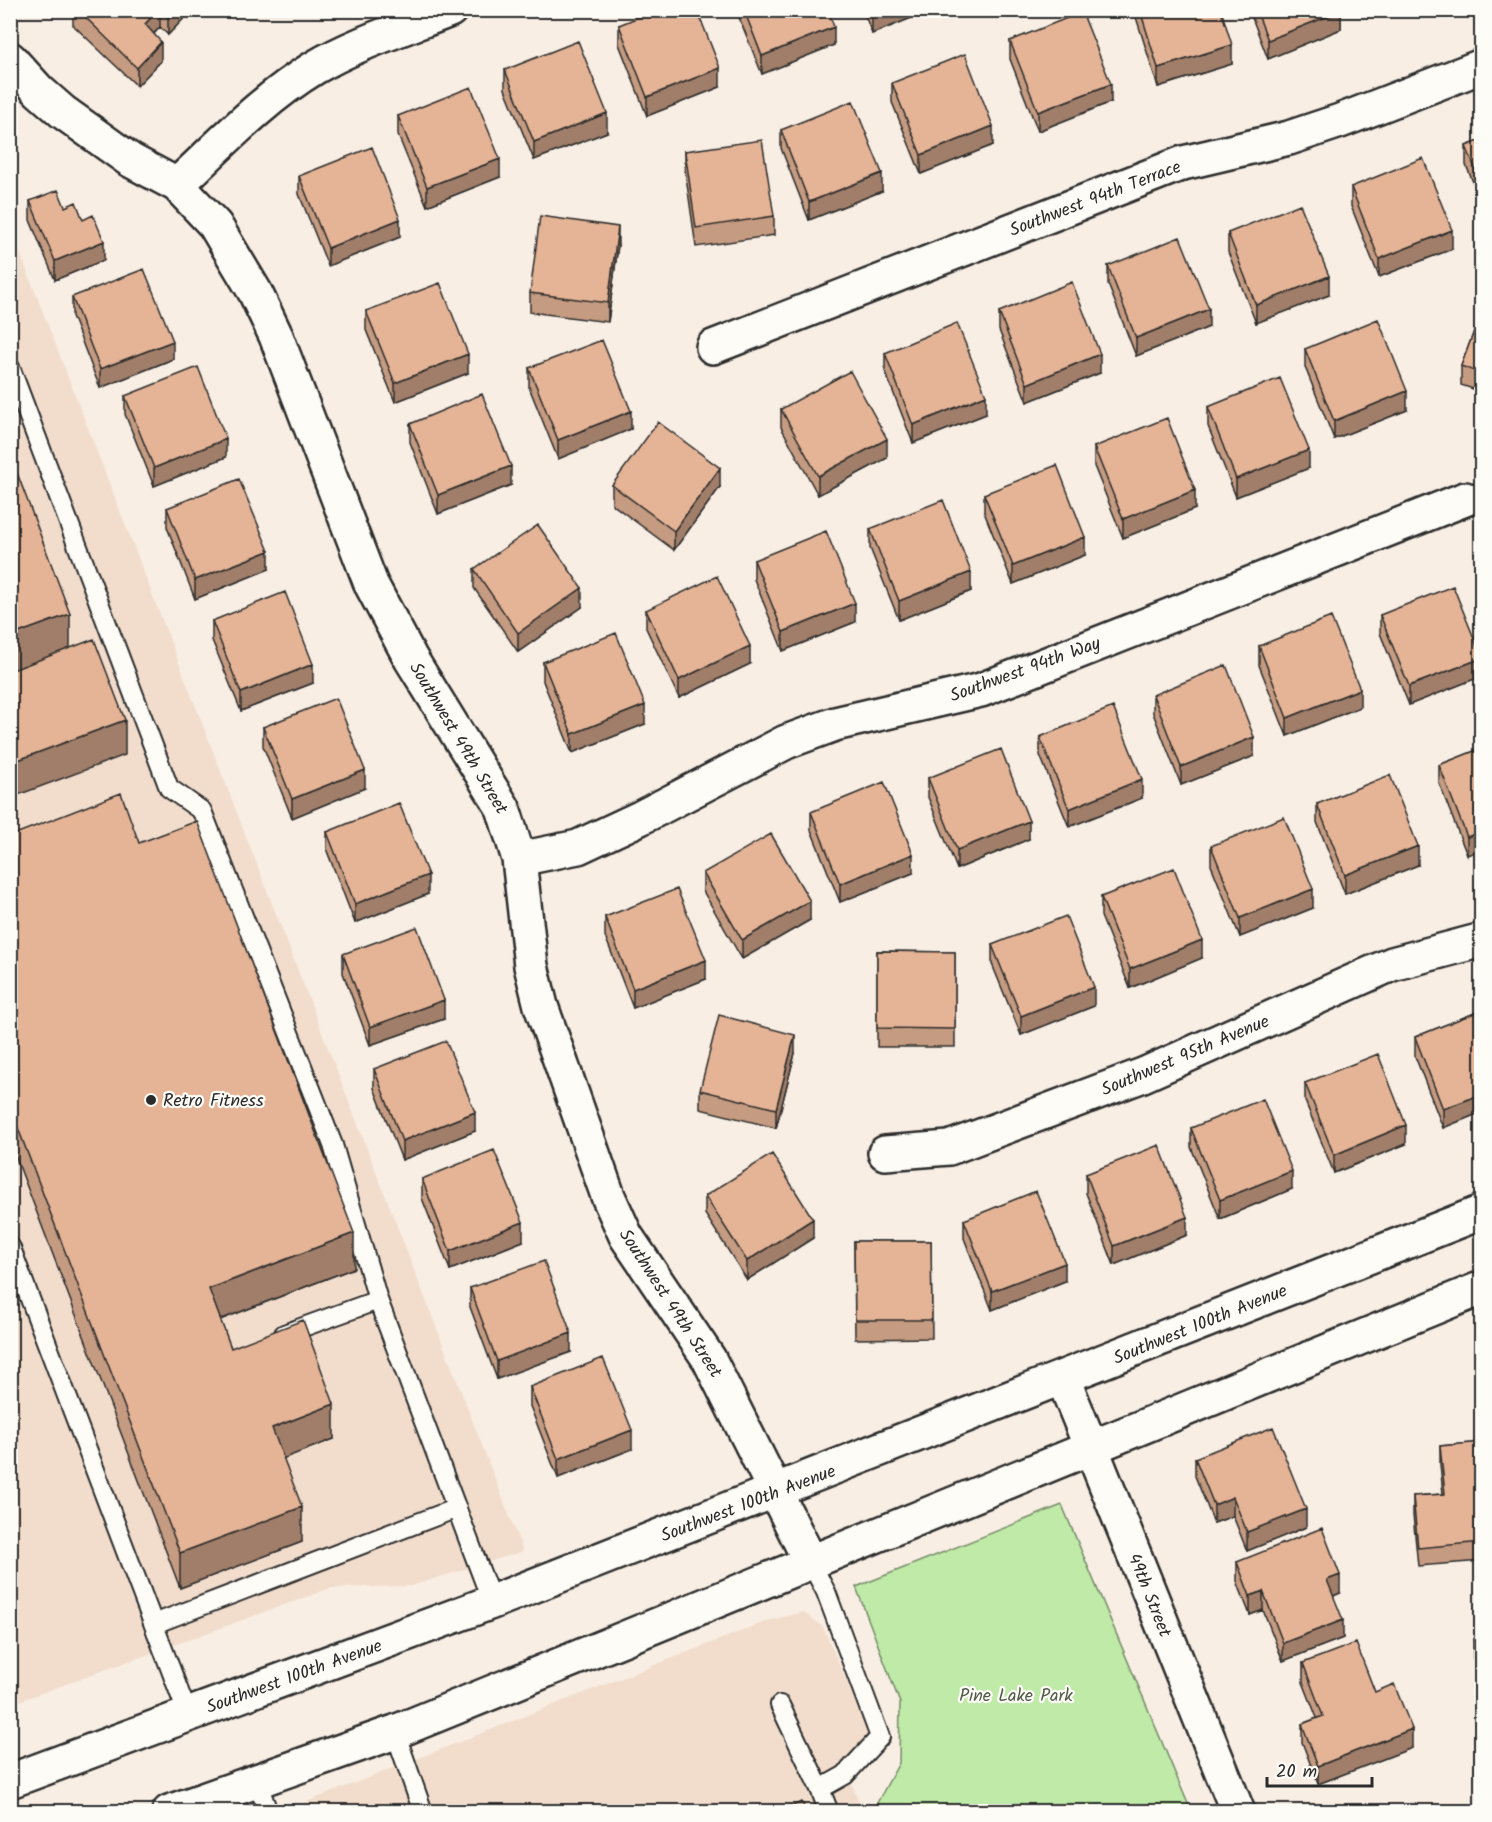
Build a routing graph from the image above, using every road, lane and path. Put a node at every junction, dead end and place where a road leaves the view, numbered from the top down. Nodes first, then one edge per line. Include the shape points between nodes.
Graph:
1 (450, 10) edge
2 (10, 59) edge
3 (1482, 66) edge
4 (177, 185) junction
5 (713, 347) dead end
6 (10, 367) edge
7 (1465, 499) dead end
8 (519, 859) junction
9 (1482, 940) edge
10 (885, 1153) dead end
11 (1482, 1212) edge
12 (10, 1246) edge
13 (1482, 1288) edge
14 (378, 1300) junction
15 (266, 1340) edge
16 (1063, 1378) junction
17 (1091, 1447) junction
18 (776, 1492) junction
19 (457, 1508) junction
20 (811, 1563) junction
21 (492, 1602) junction
22 (154, 1624) junction
23 (780, 1705) dead end
24 (188, 1715) junction
25 (394, 1731) junction
26 (10, 1780) edge
27 (256, 1781) junction
28 (820, 1789) junction
29 (169, 1812) edge
30 (268, 1812) edge
31 (423, 1812) edge
32 (829, 1812) edge
33 (1238, 1812) edge

1 - 4 street via 349,51 285,87
2 - 4 street, Southwest 49th Street via 63,112 130,160
3 - 5 street, Southwest 94th Terrace via 1340,122 1183,163
4 - 8 street, Southwest 49th Street via 215,225 255,292 276,336 371,584 411,659 493,787
6 - 14 lane via 169,788 202,811 333,1145
7 - 8 street, Southwest 94th Way via 981,690 835,724 796,738 579,847
8 - 18 street, Southwest 49th Street via 531,966 541,1006 608,1197 626,1236 709,1359
9 - 10 street, Southwest 95th Avenue via 1392,964 1153,1071 949,1148
11 - 16 street, Southwest 100th Avenue
12 - 22 lane
13 - 17 street
14 - 15 lane
14 - 19 lane
16 - 17 street, 49th Street
16 - 18 street, Southwest 100th Avenue
17 - 20 street
17 - 33 street, 49th Street
18 - 20 street, Southwest 49th Street
18 - 21 street, Southwest 100th Avenue
19 - 21 lane
19 - 22 lane
20 - 25 street
20 - 28 lane via 826,1592 880,1737 845,1775
21 - 24 street, Southwest 100th Avenue
22 - 24 lane
23 - 28 lane
24 - 26 street, Southwest 100th Avenue
25 - 27 street
25 - 31 lane
27 - 29 street
27 - 30 lane
28 - 32 lane

